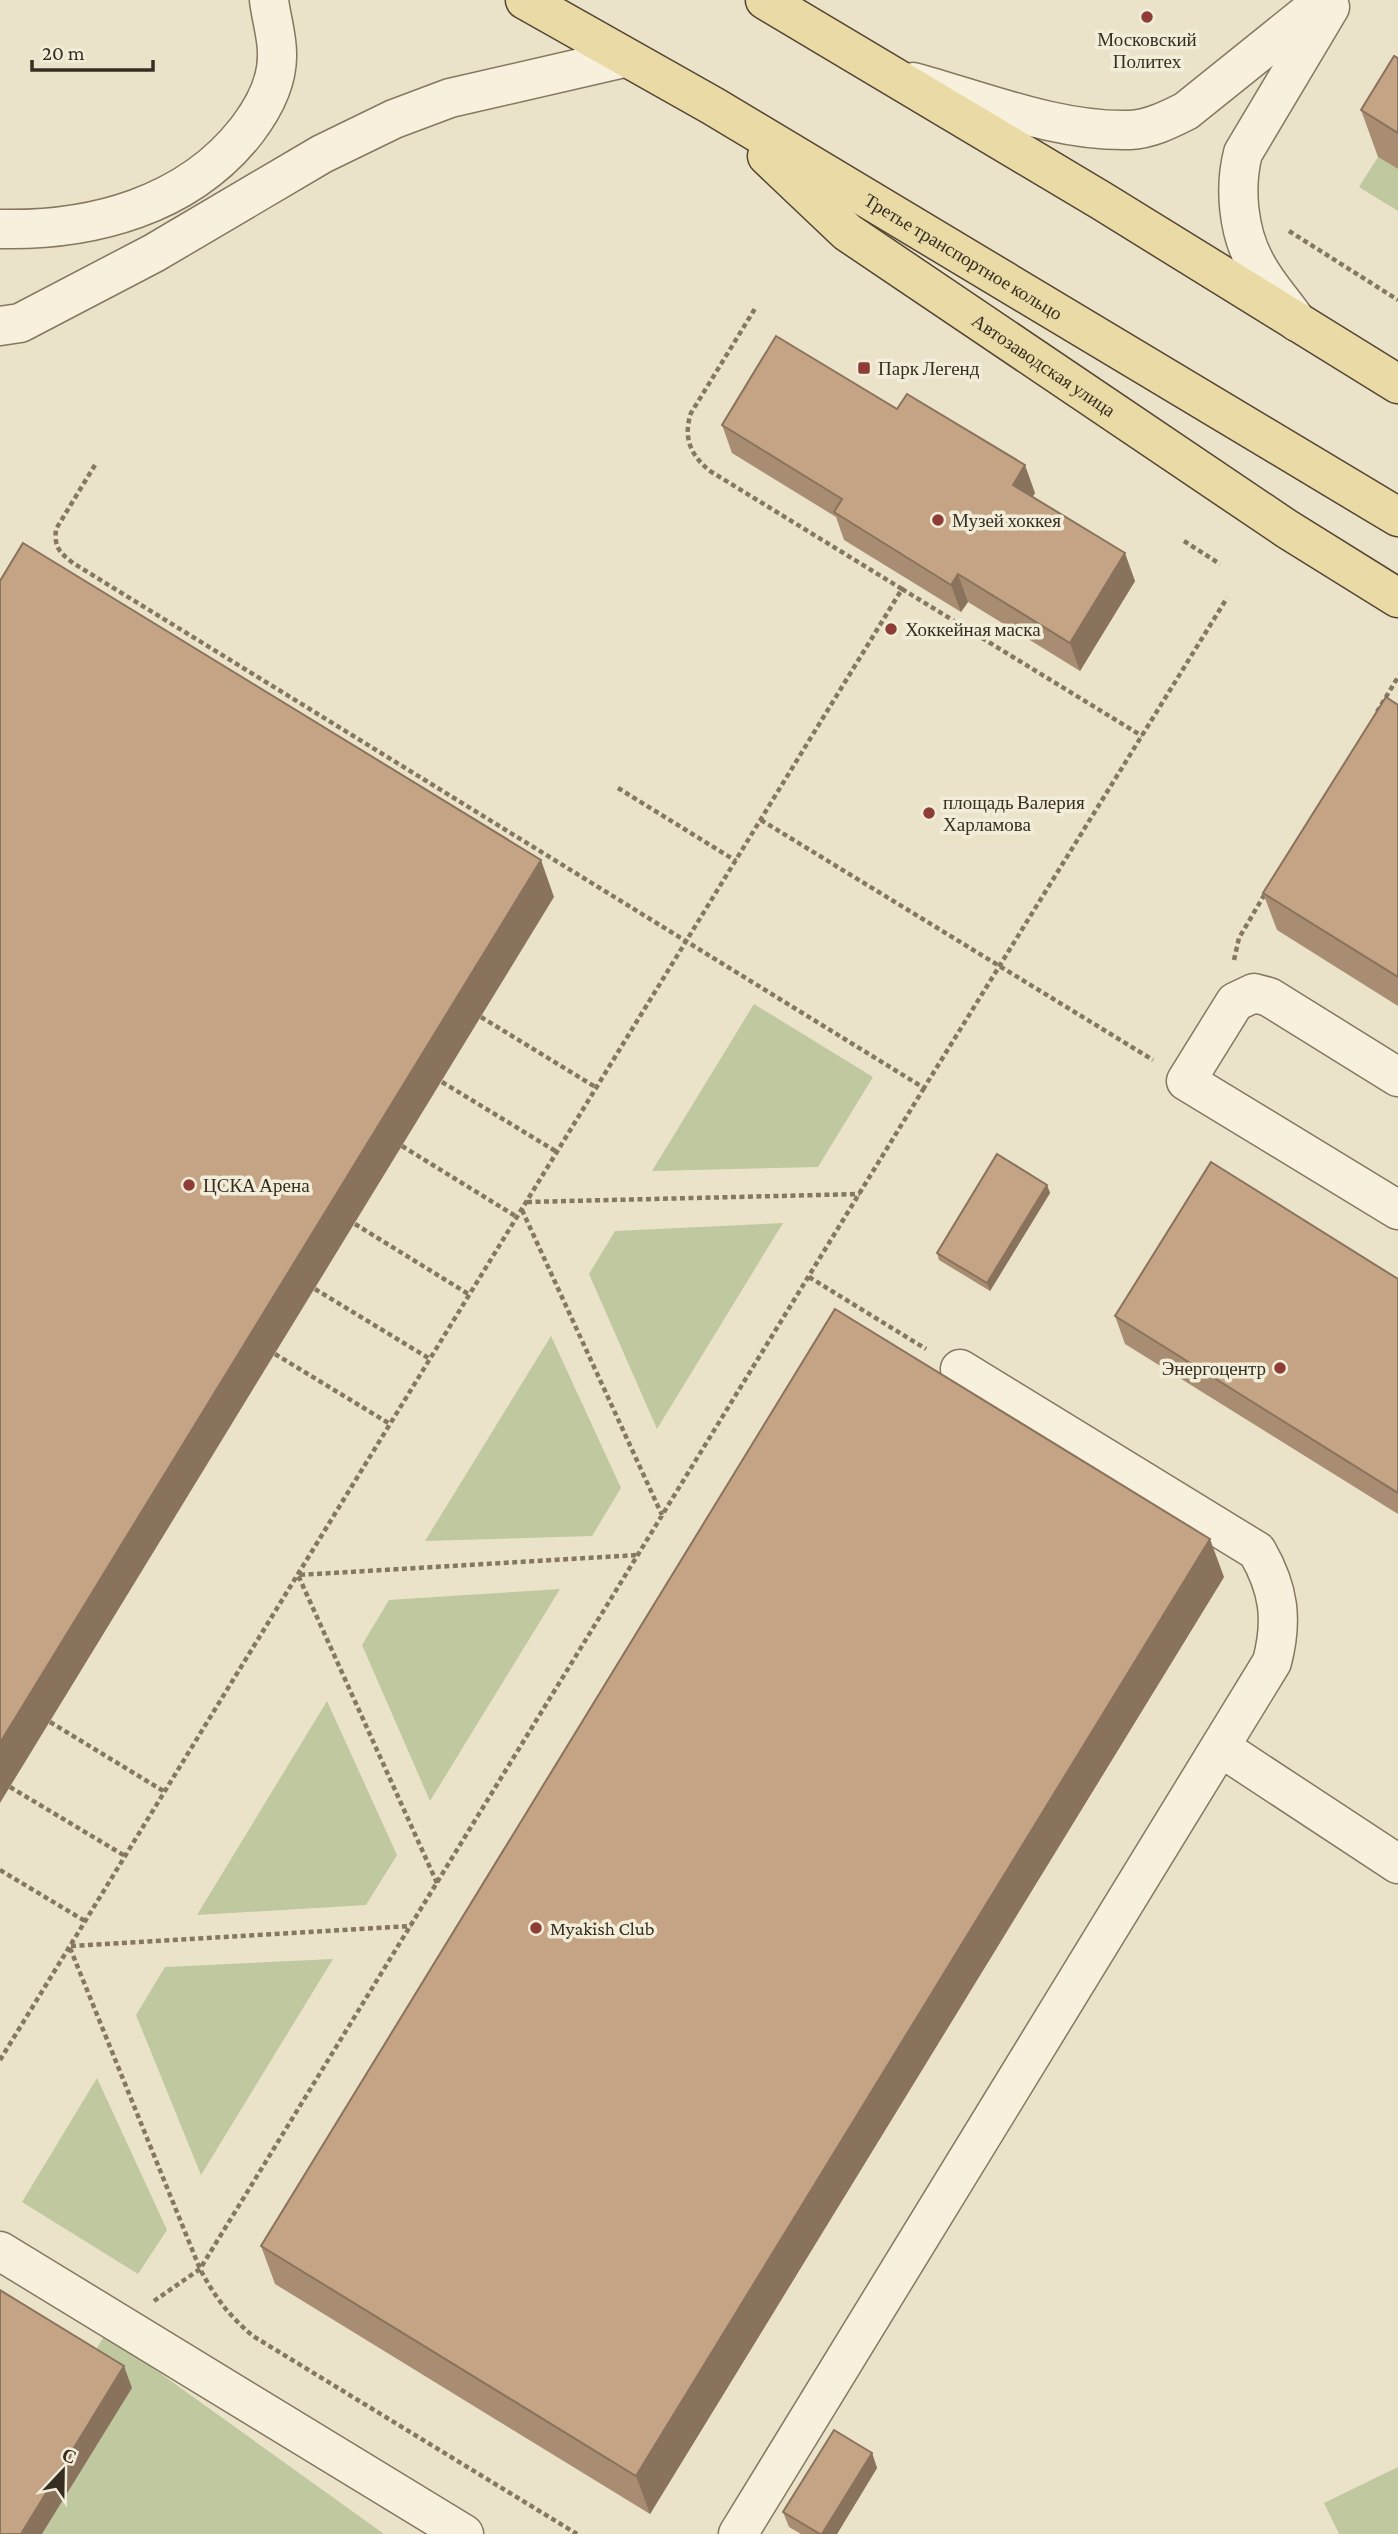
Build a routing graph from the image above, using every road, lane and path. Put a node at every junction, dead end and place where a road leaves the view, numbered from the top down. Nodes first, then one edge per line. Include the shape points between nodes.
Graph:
1 (268, 0) edge
2 (525, 0) edge
3 (765, 0) edge
4 (1324, 0) edge
5 (1334, 0) edge
6 (624, 58) junction
7 (898, 78) junction
8 (713, 106) junction
9 (0, 229) edge
10 (1289, 231) dead end
11 (1398, 300) edge
12 (756, 307) dead end
13 (1297, 322) junction
14 (0, 326) edge
15 (1398, 384) edge
16 (94, 465) dead end
17 (1398, 517) edge
18 (1184, 541) dead end
19 (1220, 564) dead end
20 (902, 589) junction
21 (1227, 598) dead end
22 (1398, 598) edge
23 (1398, 677) edge
24 (1369, 723) edge
25 (1142, 736) junction
26 (618, 788) dead end
27 (761, 820) junction
28 (736, 861) junction
29 (1269, 888) edge
30 (686, 942) junction
31 (999, 966) junction
32 (1243, 996) junction
33 (481, 1017) dead end
34 (1398, 1077) edge
35 (1186, 1081) junction
36 (442, 1082) dead end
37 (597, 1087) junction
38 (924, 1088) junction
39 (402, 1146) dead end
40 (557, 1152) junction
41 (860, 1194) junction
42 (527, 1202) junction
43 (522, 1210) junction
44 (1398, 1210) edge
45 (517, 1217) junction
46 (355, 1224) dead end
47 (809, 1277) junction
48 (315, 1289) dead end
49 (470, 1295) junction
50 (275, 1354) dead end
51 (430, 1359) junction
52 (960, 1369) joint
53 (390, 1424) junction
54 (662, 1516) junction
55 (638, 1555) junction
56 (298, 1575) junction
57 (50, 1722) dead end
58 (1220, 1747) junction
59 (10, 1787) dead end
60 (165, 1792) junction
61 (125, 1856) junction
62 (1398, 1864) edge
63 (0, 1870) edge
64 (437, 1883) junction
65 (85, 1921) junction
66 (411, 1926) junction
67 (70, 1946) junction
68 (0, 2060) edge
69 (0, 2251) edge
70 (200, 2269) junction
71 (134, 2333) junction
72 (464, 2534) edge
73 (578, 2534) edge
74 (738, 2534) edge

1 - 9 street via 278,54 265,107 230,152 174,194 113,218 45,230
2 - 6 main road, Третье транспортное кольцо
3 - 7 main road
4 - 7 street via 1186,111 1161,124 1131,130 1065,124
5 - 13 street via 1243,153 1238,173 1240,215 1255,263
6 - 8 main road, Третье транспортное кольцо
6 - 14 street via 450,98 394,119 322,154 154,253 20,323
7 - 13 main road
8 - 17 main road, Третье транспортное кольцо
8 - 22 main road, Автозаводская улица via 847,232 1287,529
10 - 11 path
12 - 20 path via 691,413 689,445 697,461
13 - 15 main road
16 - 30 path via 56,529 54,541 59,552
18 - 19 path
20 - 25 path
20 - 27 path
21 - 25 path
23 - 24 path
25 - 31 path
26 - 28 path
27 - 28 path
27 - 31 path
28 - 30 path
29 - 32 path via 1236,949 1234,962
30 - 37 path
30 - 38 path
31 - 35 path
31 - 38 path
32 - 34 street via 1269,997
32 - 35 street
33 - 37 path
35 - 44 street
36 - 40 path
37 - 40 path
38 - 41 path
39 - 45 path
40 - 42 path
41 - 42 path
41 - 47 path
42 - 43 path
43 - 45 path
43 - 54 path
45 - 49 path
46 - 49 path
47 - 52 path
47 - 54 path
48 - 51 path
49 - 51 path
50 - 53 path
51 - 53 path
52 - 58 street via 1257,1551 1277,1596 1278,1638 1272,1662
53 - 56 path
54 - 55 path
55 - 56 path
55 - 64 path
56 - 60 path
56 - 64 path
57 - 60 path
58 - 62 street
58 - 74 street
59 - 61 path
60 - 61 path
61 - 65 path
63 - 65 path
64 - 66 path
65 - 67 path
66 - 67 path
66 - 70 path
67 - 68 path
67 - 70 path
69 - 71 street
70 - 71 path via 157,2298
70 - 73 path via 217,2301 253,2336
71 - 72 street

